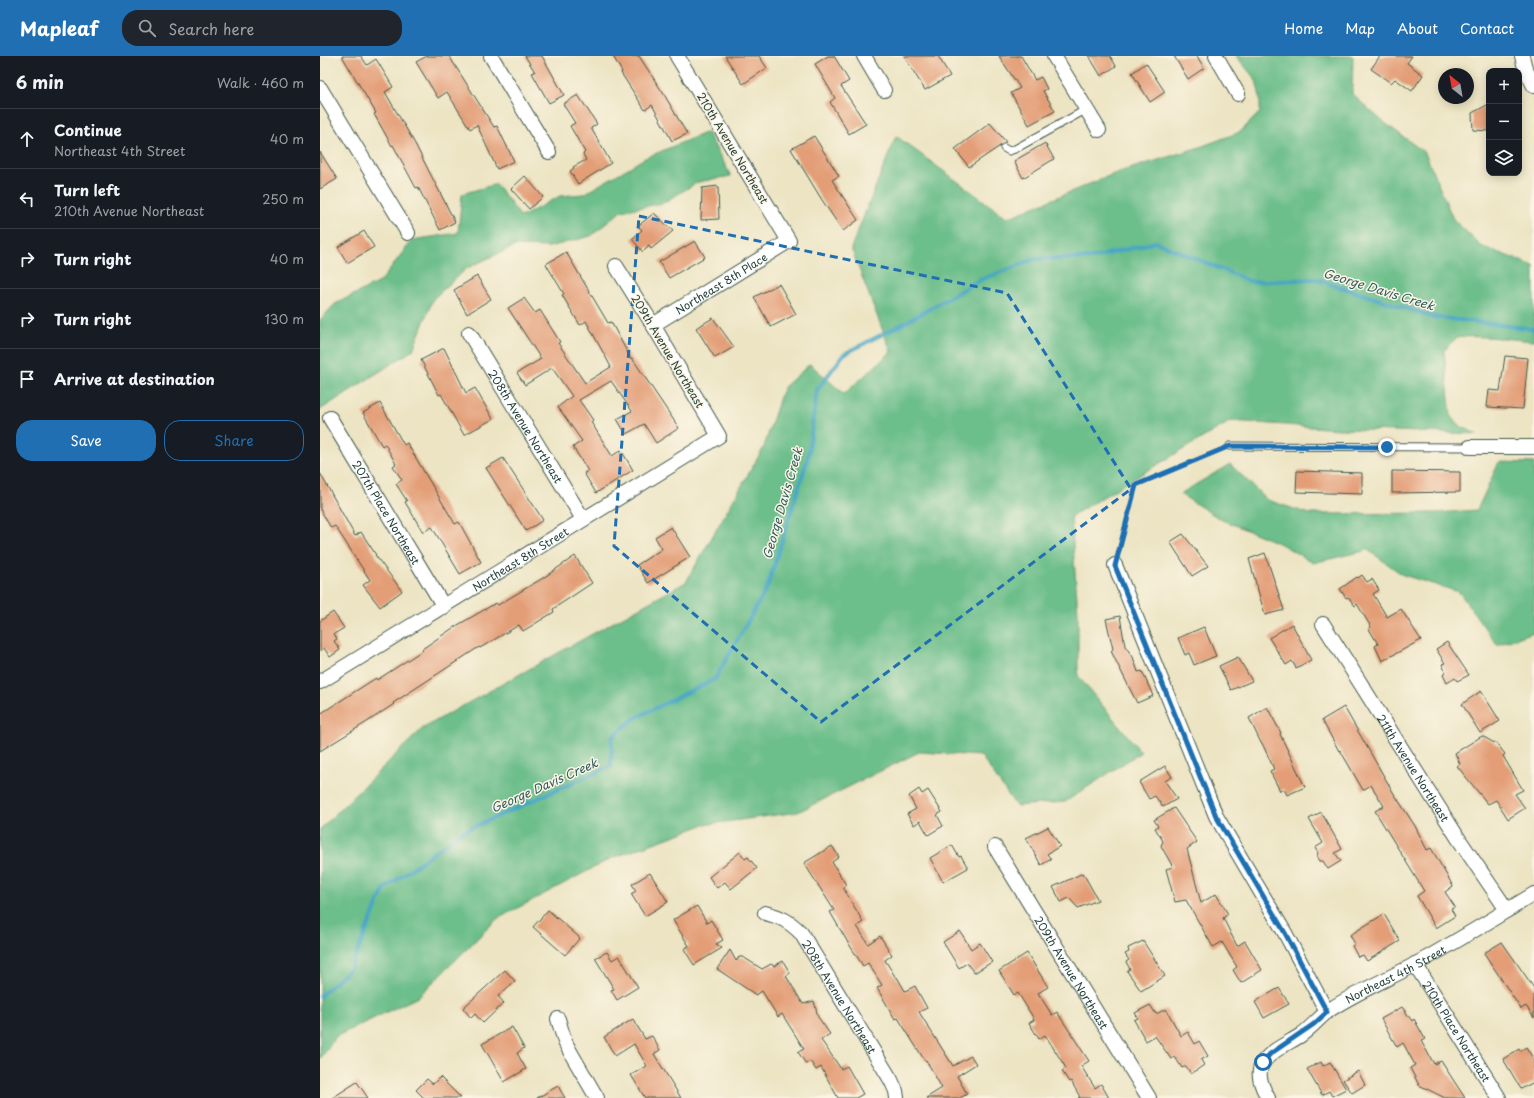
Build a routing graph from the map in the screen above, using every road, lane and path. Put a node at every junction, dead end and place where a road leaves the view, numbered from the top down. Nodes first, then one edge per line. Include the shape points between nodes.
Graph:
1 (491, 56) edge
2 (677, 56) edge
3 (864, 56) edge
4 (1054, 56) edge
5 (1216, 56) edge
6 (1522, 56) edge
7 (1534, 86) edge
8 (320, 88) edge
9 (884, 90) dead end
10 (1238, 94) dead end
11 (1087, 109) junction
12 (1099, 130) dead end
13 (1004, 148) dead end
14 (549, 152) dead end
15 (408, 233) dead end
16 (789, 241) joint
17 (616, 266) dead end
18 (653, 325) junction
19 (469, 333) dead end
20 (330, 418) dead end
21 (719, 436) joint
22 (1230, 446) joint
23 (1470, 447) joint
24 (1534, 447) edge
25 (583, 520) junction
26 (1115, 566) joint
27 (444, 607) junction
28 (1323, 624) dead end
29 (320, 682) edge
30 (994, 847) dead end
31 (1534, 894) edge
32 (1507, 910) junction
33 (764, 913) dead end
34 (1415, 964) junction
35 (1327, 1012) junction
36 (558, 1019) dead end
37 (597, 1098) edge
38 (897, 1098) edge
39 (1149, 1098) edge
40 (1268, 1098) edge
41 (1499, 1098) edge

1 - 14 street
2 - 16 street, 210th Avenue Northeast
3 - 9 street
4 - 11 street
5 - 10 street
6 - 7 street
8 - 15 street
11 - 12 street
11 - 13 lane via 1015,149 1009,151
16 - 18 street, Northeast 8th Place
17 - 18 street, 209th Avenue Northeast
18 - 21 street, 209th Avenue Northeast
19 - 25 street, 208th Avenue Northeast
20 - 27 street, 207th Place Northeast
21 - 25 street, Northeast 8th Street
22 - 23 lane
22 - 26 path via 1136,485
23 - 24 street
25 - 27 street, Northeast 8th Street
26 - 35 street via 1216,816 1285,933
27 - 29 street, Northeast 8th Street
28 - 32 street, 211th Avenue Northeast via 1458,838
30 - 39 street, 209th Avenue Northeast
31 - 32 street, Northeast 4th Street
32 - 34 street, Northeast 4th Street
33 - 38 street, 208th Avenue Northeast via 782,917 801,933 891,1080
34 - 35 street, Northeast 4th Street
34 - 41 street, 210th Place Northeast
35 - 40 street, Northeast 4th Street via 1263,1062 1260,1079
36 - 37 street via 565,1042

